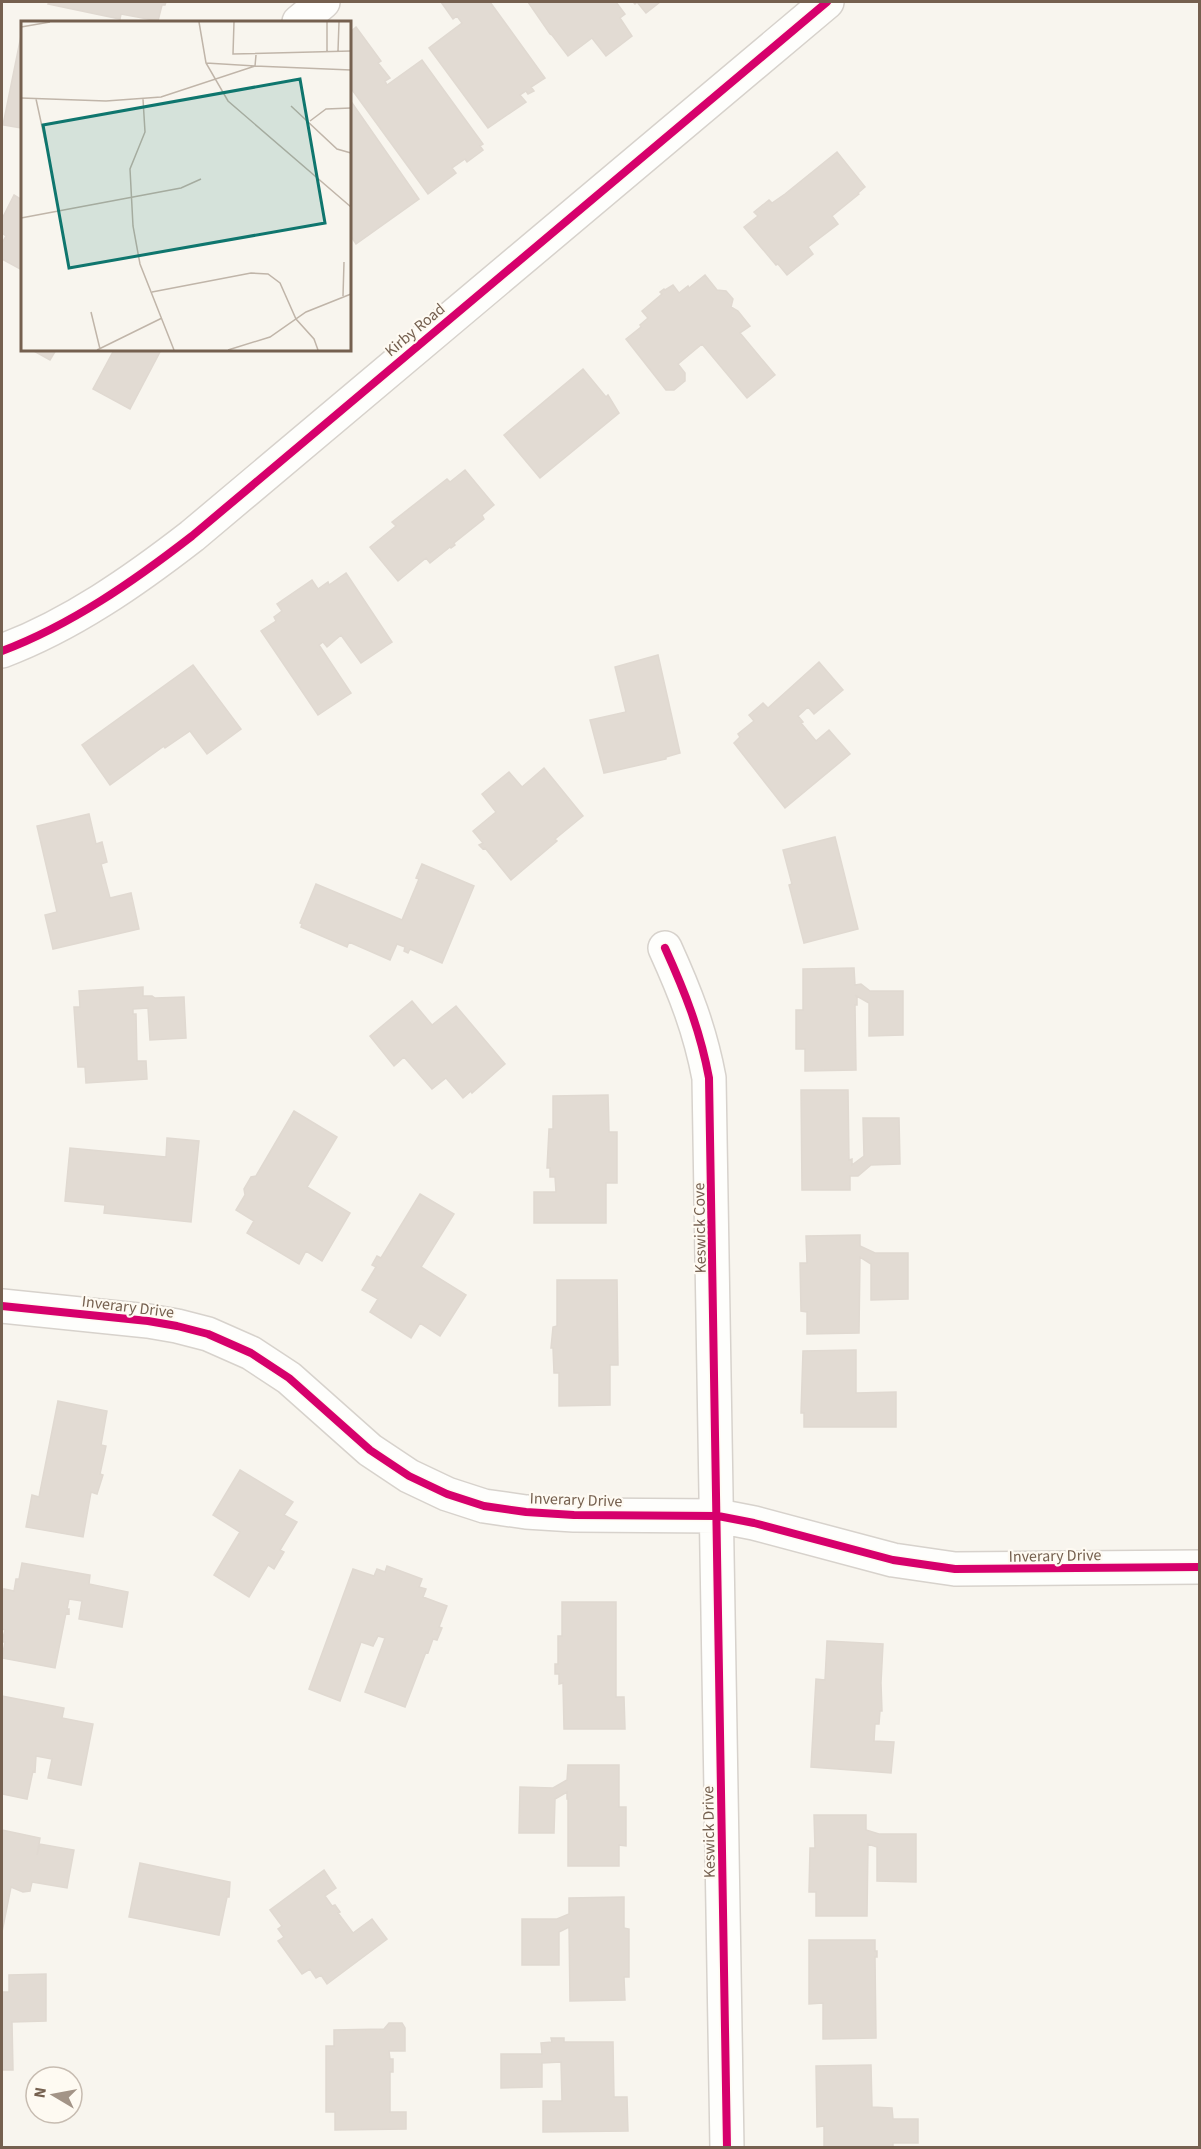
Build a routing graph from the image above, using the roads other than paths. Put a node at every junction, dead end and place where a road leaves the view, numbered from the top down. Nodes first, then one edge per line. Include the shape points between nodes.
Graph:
1 (323, 2) edge
2 (827, 2) edge
3 (300, 21) edge
4 (2, 651) edge
5 (665, 948) dead end
6 (2, 1306) edge
7 (718, 1516) junction
8 (1200, 1567) edge
9 (727, 2148) edge

1 - 3 street
2 - 4 street, Kirby Road via 192,536 138,577 76,615
5 - 7 street, Keswick Cove via 698,1031 709,1078
6 - 7 street, Inverary Drive via 148,1321 208,1334 251,1353 289,1378 370,1450 408,1476 484,1506 574,1515
7 - 8 street, Inverary Drive via 935,1567
7 - 9 street, Keswick Drive

